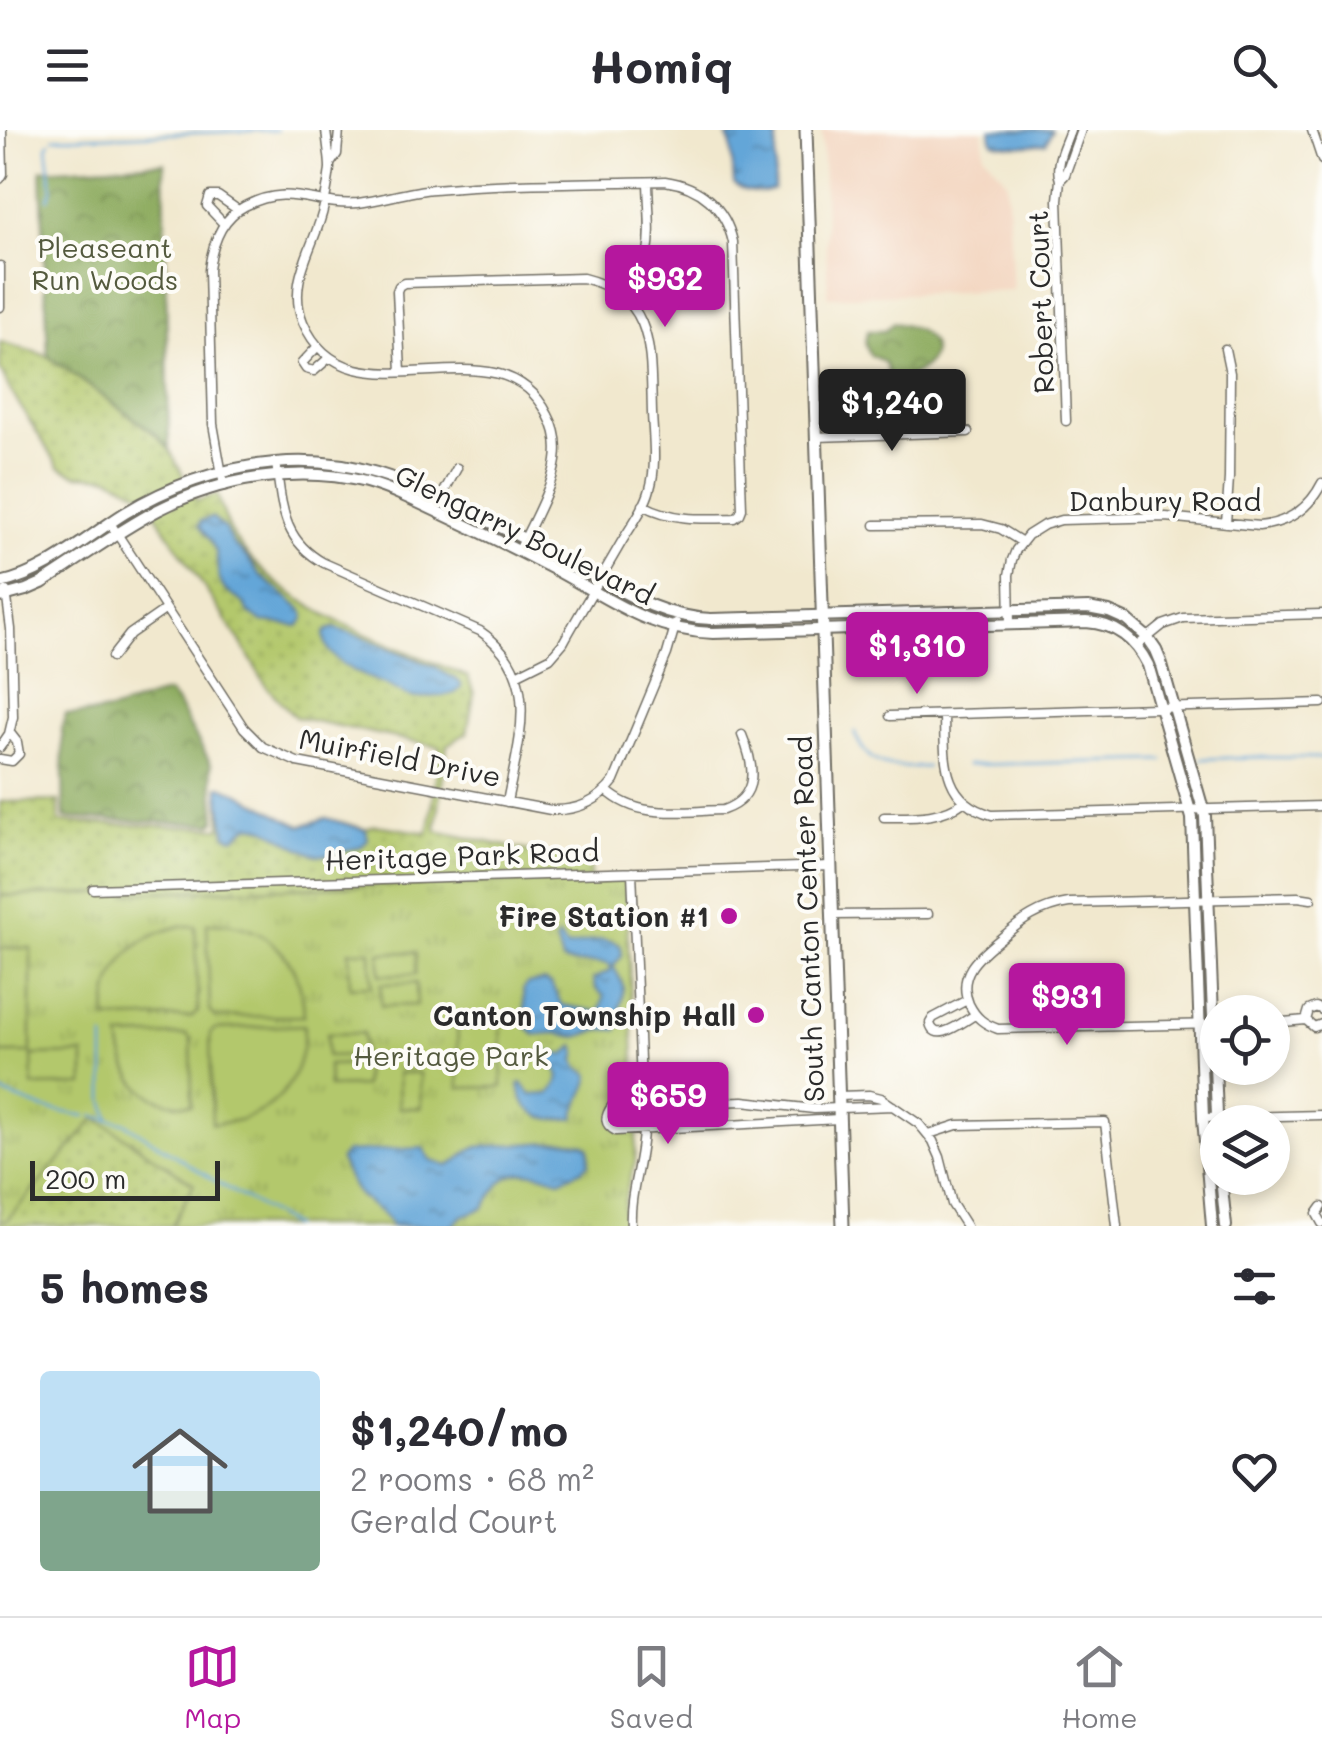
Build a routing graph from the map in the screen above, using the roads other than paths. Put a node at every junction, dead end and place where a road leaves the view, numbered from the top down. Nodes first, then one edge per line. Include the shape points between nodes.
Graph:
1 (2, 130) edge
2 (326, 130) edge
3 (339, 130) edge
4 (806, 130) edge
5 (1070, 130) edge
6 (1081, 130) edge
7 (1312, 130) edge
8 (1322, 160) edge
9 (330, 164) junction
10 (0, 179) edge
11 (1060, 180) junction
12 (648, 182) junction
13 (325, 200) junction
14 (238, 210) junction
15 (224, 224) junction
16 (0, 266) edge
17 (625, 298) junction
18 (0, 307) edge
19 (318, 346) junction
20 (1226, 349) dead end
21 (330, 357) junction
22 (400, 372) junction
23 (1066, 422) dead end
24 (968, 432) dead end
25 (816, 437) junction
26 (276, 463) junction
27 (367, 468) junction
28 (457, 468) dead end
29 (221, 473) junction
30 (278, 476) junction
31 (363, 482) junction
32 (1322, 483) edge
33 (224, 486) junction
34 (440, 498) junction
35 (643, 505) junction
36 (434, 510) junction
37 (110, 523) junction
38 (1226, 523) junction
39 (875, 525) dead end
40 (118, 535) junction
41 (524, 538) junction
42 (1022, 542) junction
43 (518, 551) junction
44 (600, 580) junction
45 (2, 582) edge
46 (593, 591) junction
47 (3, 596) edge
48 (1081, 608) junction
49 (166, 609) junction
50 (1010, 611) junction
51 (976, 612) junction
52 (888, 614) junction
53 (1322, 614) edge
54 (678, 615) junction
55 (727, 619) junction
56 (1082, 622) junction
57 (822, 623) junction
58 (1010, 624) junction
59 (976, 625) junction
60 (675, 628) junction
61 (888, 628) junction
62 (727, 632) junction
63 (1148, 637) junction
64 (1137, 646) junction
65 (112, 657) dead end
66 (516, 675) junction
67 (1322, 703) edge
68 (1174, 708) junction
69 (1160, 709) junction
70 (890, 716) dead end
71 (944, 716) junction
72 (10, 733) junction
73 (742, 734) dead end
74 (0, 747) edge
75 (0, 760) edge
76 (606, 790) junction
77 (965, 801) junction
78 (507, 802) junction
79 (1322, 806) edge
80 (1189, 810) junction
81 (1203, 810) junction
82 (884, 817) dead end
83 (831, 866) junction
84 (632, 872) junction
85 (93, 889) dead end
86 (1209, 899) junction
87 (1311, 899) dead end
88 (1196, 900) junction
89 (928, 914) dead end
90 (833, 916) junction
91 (1214, 995) edge
92 (967, 1000) junction
93 (1322, 1010) edge
94 (975, 1015) junction
95 (1306, 1020) junction
96 (1290, 1021) edge
97 (1322, 1024) edge
98 (1199, 1025) junction
99 (1202, 1105) edge
100 (642, 1106) junction
101 (839, 1107) junction
102 (1322, 1115) edge
103 (1290, 1116) edge
104 (644, 1130) junction
105 (928, 1134) junction
106 (1210, 1195) edge
107 (1223, 1195) edge
108 (1223, 1198) junction
109 (1210, 1200) junction
110 (1322, 1207) edge
111 (1322, 1223) edge
112 (632, 1226) edge
113 (842, 1226) edge
114 (966, 1226) edge
115 (1117, 1226) edge
116 (1212, 1226) edge
117 (1226, 1226) edge

1 - 10 street
2 - 9 street
3 - 9 street via 338,154
4 - 25 main road, South Canton Center Road
5 - 11 street, Robert Court via 1058,160
6 - 11 street, Robert Court
7 - 8 street
9 - 13 street
11 - 23 street, Robert Court
12 - 13 street via 436,188 358,203
12 - 17 street via 649,257
12 - 35 street via 676,182 700,192 731,232 742,509 735,518 688,520
13 - 14 street via 276,195
13 - 19 street via 298,288 302,319
14 - 15 street
14 - 15 street via 210,196 207,206
15 - 29 street via 209,270
16 - 18 street
17 - 22 street via 576,277 404,282 398,292
17 - 35 street via 642,320 650,349 654,469
19 - 21 street
19 - 21 street via 302,363 306,369 314,371
20 - 38 street
21 - 22 street via 361,371
22 - 41 street via 494,372 519,382 540,402 554,428 556,460
24 - 25 street
25 - 57 main road, South Canton Center Road
26 - 27 street, Glengarry Boulevard
26 - 29 street, Glengarry Boulevard
26 - 30 street
27 - 31 street, Glengarry Boulevard
27 - 34 street, Glengarry Boulevard
28 - 34 street
29 - 33 street
29 - 37 street, Glengarry Boulevard via 157,496
30 - 31 street, Glengarry Boulevard
30 - 33 street, Glengarry Boulevard
30 - 66 street via 286,522 308,553 480,631
31 - 36 street, Glengarry Boulevard
32 - 38 street, Danbury Road via 1304,508 1282,522
33 - 40 street, Glengarry Boulevard via 163,508
34 - 36 street
34 - 41 street, Glengarry Boulevard
35 - 44 street
36 - 43 street, Glengarry Boulevard
37 - 40 street, Muirfield Drive
37 - 45 street, Glengarry Boulevard via 36,571
38 - 42 street, Danbury Road via 1061,520
39 - 42 street via 982,524
40 - 47 street, Glengarry Boulevard via 42,583
40 - 49 street, Muirfield Drive
41 - 43 street
41 - 44 street, Glengarry Boulevard
42 - 50 street via 1010,568
43 - 46 street, Glengarry Boulevard
44 - 46 street
44 - 54 street, Glengarry Boulevard
45 - 47 street
46 - 60 street, Glengarry Boulevard
46 - 66 street via 555,652
47 - 72 street via 11,630
48 - 50 street, Glengarry Boulevard
48 - 56 street
48 - 63 street, Glengarry Boulevard via 1116,614
49 - 65 street via 130,634
49 - 78 street, Muirfield Drive via 244,728 272,753
50 - 51 street, Glengarry Boulevard
50 - 58 street
51 - 52 street, Glengarry Boulevard
51 - 59 street
52 - 57 street, Glengarry Boulevard
52 - 61 street
53 - 63 street via 1183,618
54 - 55 street, Glengarry Boulevard
54 - 60 street
55 - 57 street, Glengarry Boulevard
55 - 62 street
56 - 58 street, Glengarry Boulevard
56 - 64 street, Glengarry Boulevard via 1109,626
57 - 61 street, Glengarry Boulevard
57 - 62 street, Glengarry Boulevard
57 - 83 main road, South Canton Center Road
58 - 59 street, Glengarry Boulevard
59 - 61 street, Glengarry Boulevard
60 - 62 street, Glengarry Boulevard
60 - 76 street
63 - 64 street
63 - 68 street
64 - 69 street
66 - 78 street via 523,715
67 - 68 street
68 - 69 street
68 - 81 street
69 - 71 street
69 - 80 street
70 - 71 street
71 - 77 street via 946,767
72 - 74 street
72 - 75 street via 19,754
73 - 76 street via 751,781 730,807 644,810
76 - 78 street, Muirfield Drive via 567,810
77 - 80 street via 1001,815
77 - 82 street via 940,814
79 - 81 street
80 - 81 street
80 - 88 street
81 - 86 street
83 - 84 street, Heritage Park Road
83 - 90 main road, South Canton Center Road
84 - 85 street, Heritage Park Road
84 - 100 street
86 - 87 street
86 - 88 street
86 - 91 street
88 - 92 street via 1069,903 1029,916 974,961
88 - 98 street
89 - 90 street
90 - 101 main road, South Canton Center Road
92 - 94 street
92 - 94 street via 933,1018 931,1029 941,1033
93 - 95 street via 1310,1010
94 - 98 street via 1007,1031
95 - 96 street
95 - 97 street
98 - 99 street
100 - 101 street via 743,1101
100 - 104 street
100 - 104 street via 612,1106 606,1122 616,1130
101 - 104 street
101 - 105 street via 881,1098
101 - 113 main road, South Canton Center Road
102 - 103 street
104 - 112 street
105 - 114 street
105 - 115 street via 957,1124 1105,1122
106 - 109 street
107 - 108 street
108 - 109 street
108 - 117 street
109 - 116 street
110 - 111 street

